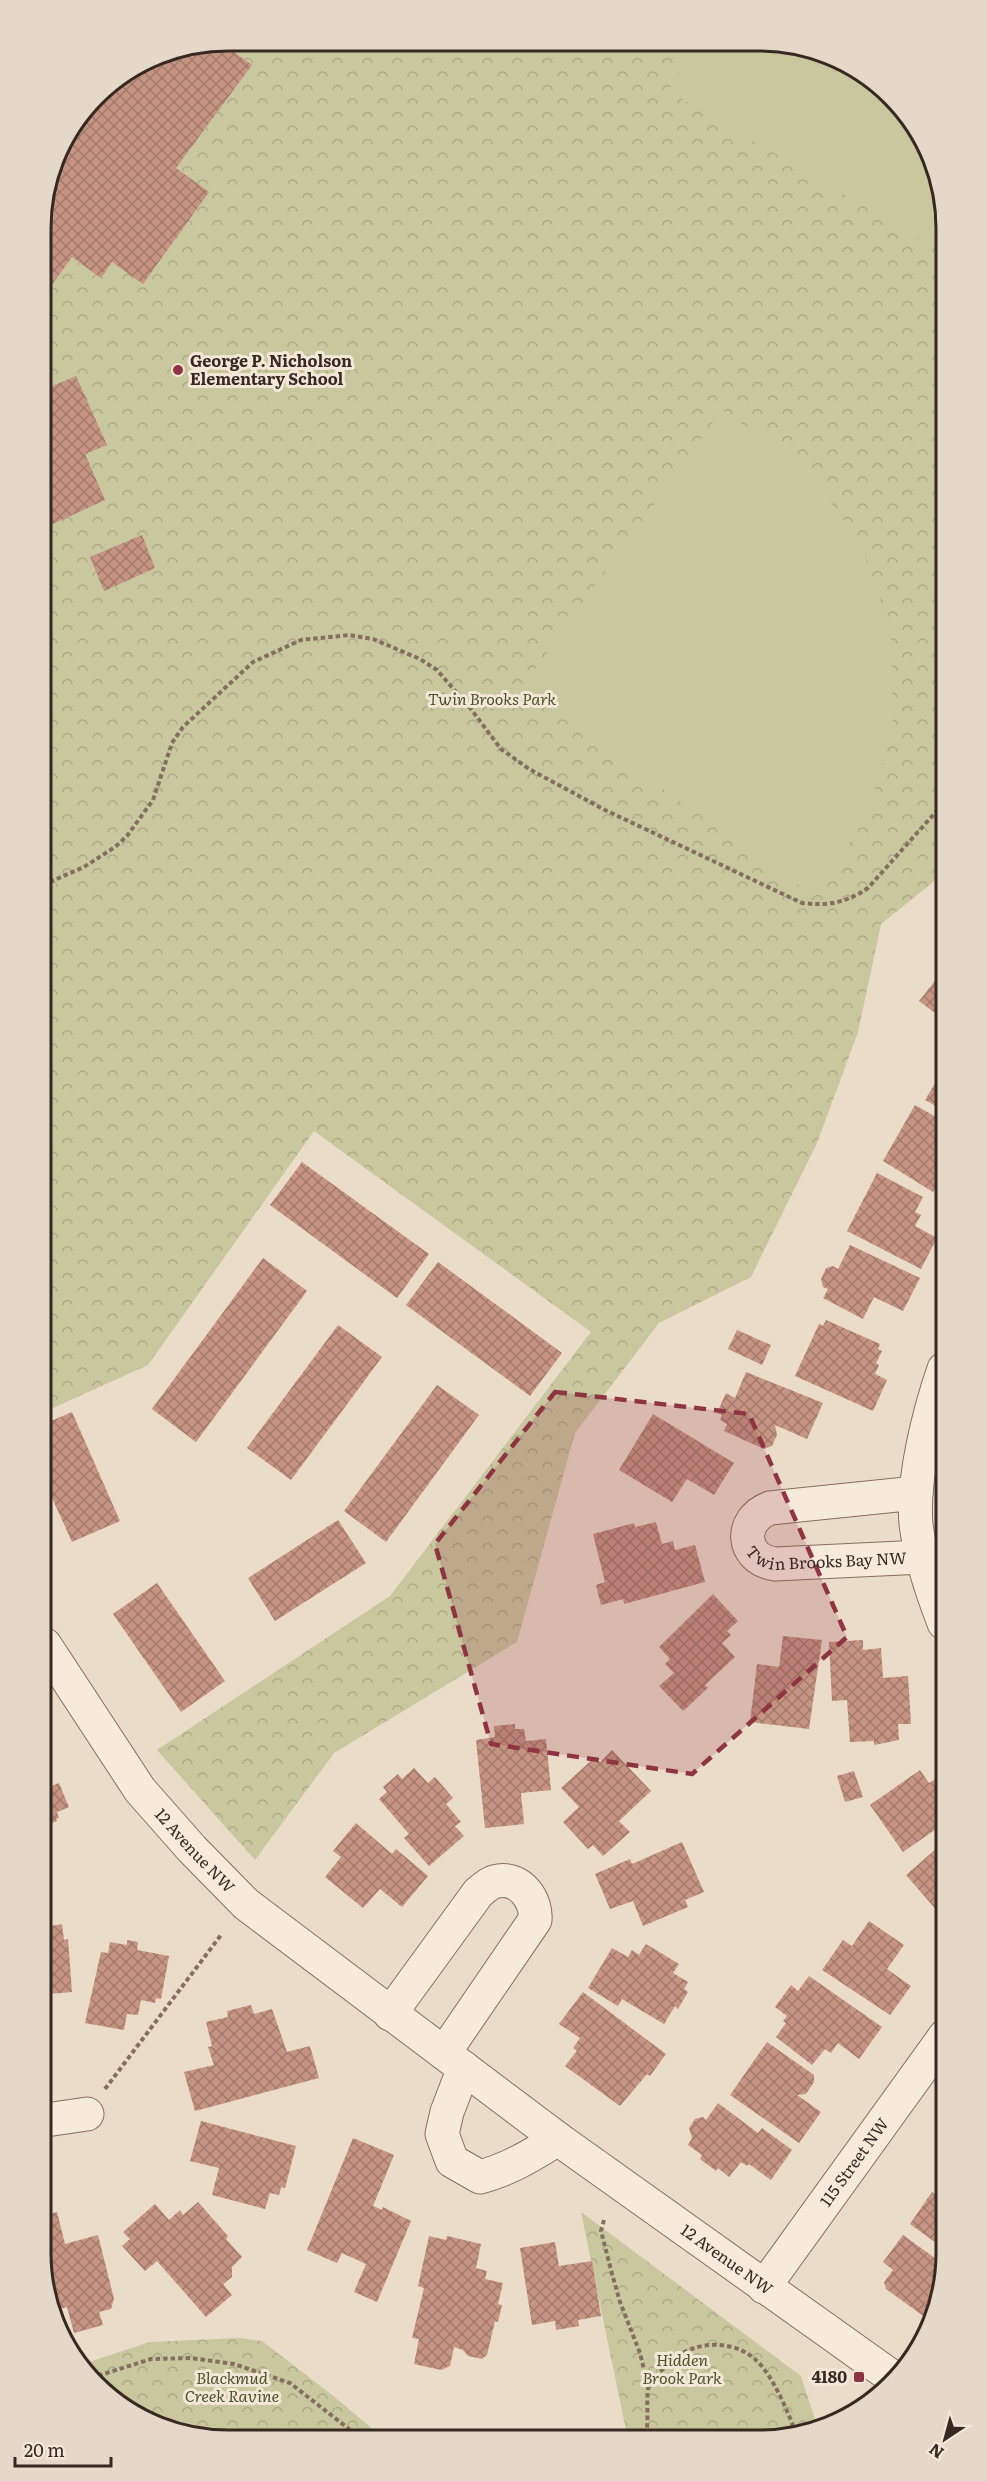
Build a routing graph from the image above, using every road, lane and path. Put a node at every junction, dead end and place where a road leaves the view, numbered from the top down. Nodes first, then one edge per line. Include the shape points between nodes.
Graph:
1 (936, 812) edge
2 (51, 881) edge
3 (936, 1401) edge
4 (916, 1493) junction
5 (923, 1557) junction
6 (936, 1598) edge
7 (51, 1654) edge
8 (221, 1935) dead end
9 (390, 2014) junction
10 (936, 2048) edge
11 (454, 2061) junction
12 (87, 2114) joint
13 (51, 2119) edge
14 (558, 2139) junction
15 (604, 2220) dead end
16 (764, 2287) junction
17 (888, 2374) edge
18 (100, 2375) edge
19 (648, 2386) junction
20 (793, 2426) edge
21 (350, 2430) edge
22 (647, 2430) edge

1 - 2 path via 862,892 828,905 802,903 605,810 530,769 501,749 449,683 420,659 374,639 324,636 284,646 253,662 183,727 172,743 153,800 127,836 84,867
3 - 4 street, Twin Brooks Bay NW
4 - 5 street, Twin Brooks Bay NW via 916,1525
4 - 5 street, Twin Brooks Bay NW via 770,1509 754,1518 747,1534 752,1552 766,1563
5 - 6 street, Twin Brooks Bay NW
7 - 9 street, 12 Avenue NW via 140,1790 192,1849 246,1904
8 - 12 path
9 - 11 street, 12 Avenue NW
9 - 11 street via 478,1893 500,1880 519,1886 533,1901 535,1920
10 - 16 street, 115 Street NW
11 - 14 street, 12 Avenue NW
11 - 14 street via 442,2134 452,2161 480,2177 504,2171
12 - 13 street
14 - 16 street, 12 Avenue NW
15 - 19 path via 601,2230 611,2270
16 - 17 street, 12 Avenue NW
18 - 21 path via 151,2359 191,2358 234,2364 290,2383
19 - 20 path via 678,2355 699,2346 719,2344 738,2349 757,2361 787,2408
19 - 22 path

